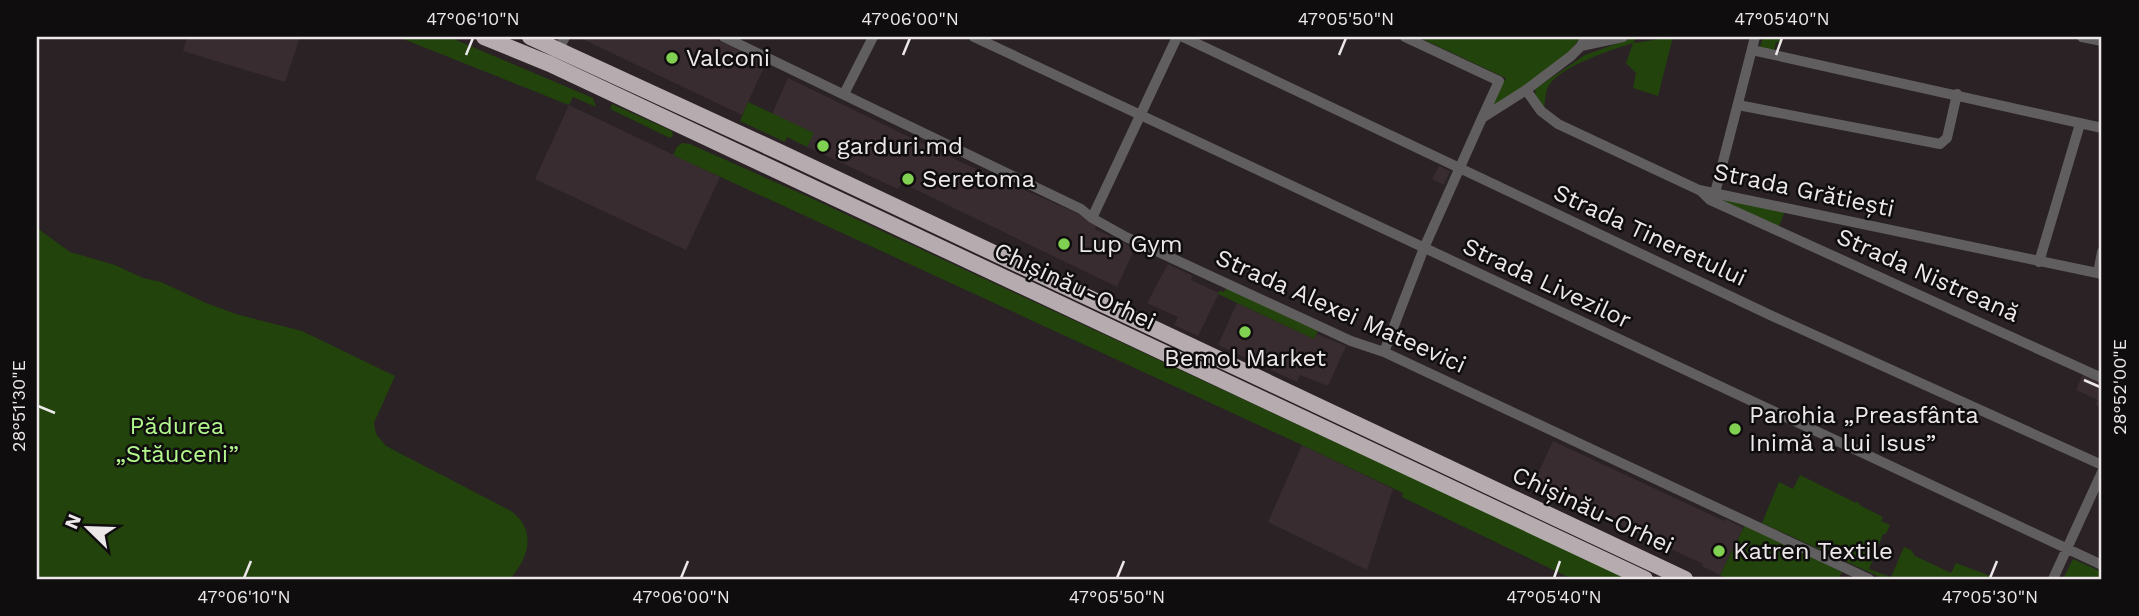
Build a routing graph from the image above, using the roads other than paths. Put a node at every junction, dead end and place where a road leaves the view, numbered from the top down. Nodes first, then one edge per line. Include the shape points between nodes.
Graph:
1 (484, 37) edge
2 (530, 37) edge
3 (724, 37) edge
4 (873, 37) edge
5 (974, 37) edge
6 (1177, 37) edge
7 (1183, 37) edge
8 (1405, 37) edge
9 (1623, 37) edge
10 (1755, 37) edge
11 (2082, 37) edge
12 (1583, 41) edge
13 (2102, 41) edge
14 (562, 43) edge
15 (1752, 50) junction
16 (1526, 90) junction
17 (844, 94) junction
18 (1957, 94) junction
19 (1738, 105) junction
20 (1140, 115) junction
21 (1482, 118) junction
22 (2080, 124) junction
23 (2102, 128) edge
24 (1459, 168) junction
25 (1699, 190) junction
26 (1716, 193) junction
27 (1092, 218) junction
28 (1424, 248) junction
29 (2102, 252) edge
30 (2039, 262) junction
31 (2100, 274) edge
32 (1384, 352) junction
33 (2102, 378) edge
34 (2102, 465) edge
35 (2102, 472) edge
36 (2067, 548) junction
37 (2102, 565) edge
38 (1644, 579) edge
39 (1685, 579) edge
40 (1869, 579) edge
41 (2053, 579) edge

1 - 38 highway, Chișinău-Orhei
2 - 14 highway, Chișinău-Orhei
3 - 17 street, Strada Alexei Mateevici
4 - 17 street
5 - 20 street, Strada Livezilor
6 - 20 street
7 - 24 street, Strada Tineretului
8 - 21 street via 1499,81
9 - 12 street
10 - 15 street
11 - 13 street
12 - 16 street
14 - 39 highway, Chișinău-Orhei
15 - 18 street
15 - 19 street
16 - 21 street
16 - 25 street, Strada Grătiești via 1558,124
17 - 27 street, Strada Alexei Mateevici
18 - 19 street via 1947,138 1940,144
18 - 22 street
19 - 26 street
20 - 27 street
20 - 28 street, Strada Livezilor
21 - 24 street
22 - 23 street
22 - 30 street
24 - 28 street
24 - 34 street, Strada Tineretului
25 - 26 street, Strada Grătiești
25 - 33 street, Strada Nistreană via 1710,200
26 - 30 street, Strada Grătiești
27 - 32 street, Strada Alexei Mateevici via 1351,341
28 - 32 street
28 - 36 street, Strada Livezilor
29 - 31 street, Strada Grătiești
30 - 31 street, Strada Grătiești
32 - 40 street, Strada Alexei Mateevici
35 - 36 street
36 - 37 street, Strada Livezilor
36 - 41 street

